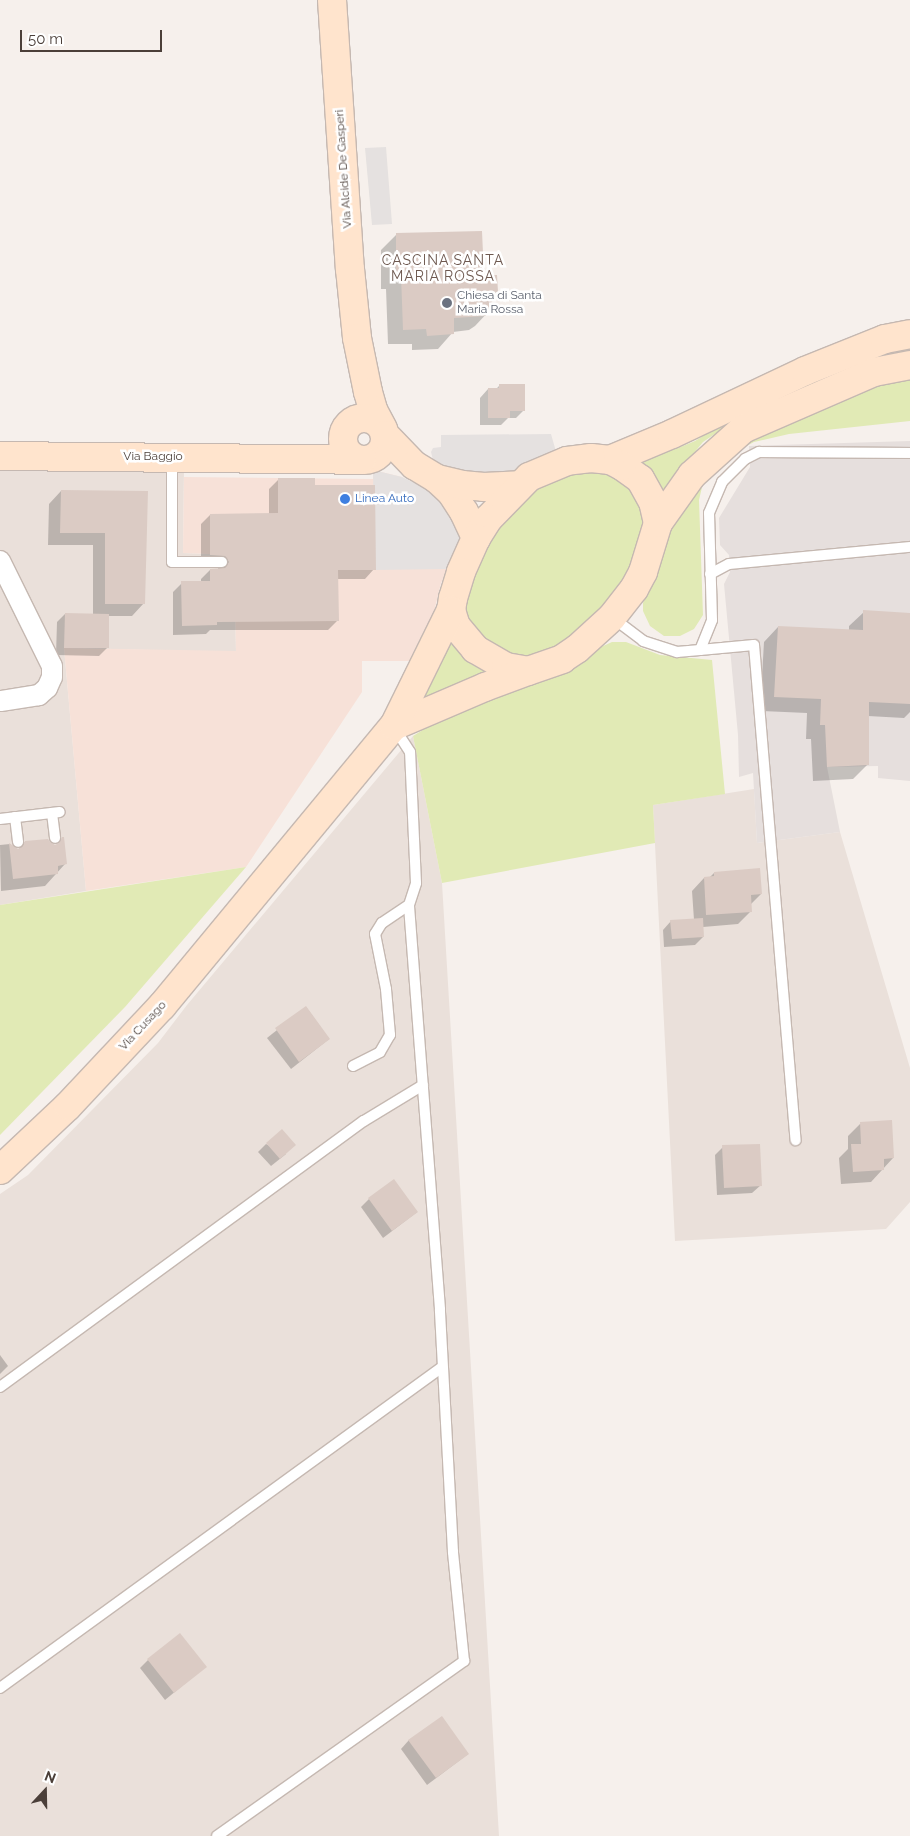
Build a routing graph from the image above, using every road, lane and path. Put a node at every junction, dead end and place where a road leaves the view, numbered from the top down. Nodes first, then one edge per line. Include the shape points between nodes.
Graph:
1 (332, 0) edge
2 (910, 334) edge
3 (357, 338) junction
4 (910, 365) edge
5 (344, 432) junction
6 (384, 432) junction
7 (910, 453) edge
8 (0, 456) edge
9 (172, 457) junction
10 (305, 458) junction
11 (366, 460) junction
12 (610, 460) junction
13 (414, 465) junction
14 (437, 478) junction
15 (519, 485) junction
16 (658, 523) junction
17 (476, 538) junction
18 (910, 547) edge
19 (0, 561) edge
20 (222, 562) dead end
21 (710, 574) junction
22 (451, 610) junction
23 (612, 617) junction
24 (700, 650) junction
25 (528, 672) junction
26 (0, 701) edge
27 (394, 726) junction
28 (15, 817) junction
29 (0, 819) edge
30 (55, 838) dead end
31 (18, 842) dead end
32 (409, 905) junction
33 (353, 1066) dead end
34 (422, 1086) junction
35 (796, 1140) dead end
36 (0, 1170) edge
37 (441, 1368) junction
38 (0, 1387) edge
39 (0, 1688) edge
40 (217, 1836) edge

1 - 3 main road, Via Alcide De Gasperi
2 - 12 main road via 885,339 805,371
3 - 5 main road, Via Alcide De Gasperi via 354,394
3 - 6 main road, Via Alcide De Gasperi via 373,410
4 - 16 main road via 874,372 743,429 692,475
5 - 6 main road via 353,420 364,417 375,420
5 - 10 main road
5 - 11 main road via 347,452 352,457
6 - 11 main road via 384,448
6 - 13 main road, Via Baggio
7 - 21 lane via 759,452 745,459 722,482 713,498 709,513
8 - 9 main road, Via Baggio
9 - 10 main road, Via Baggio
9 - 20 lane via 172,562
10 - 11 main road, Via Baggio
11 - 13 main road, Via Baggio
12 - 15 main road via 567,461 529,477
12 - 16 main road via 640,479 653,502
13 - 14 main road, Via Baggio
14 - 15 main road, Via Baggio via 484,487
14 - 17 main road, Via Baggio via 464,512
15 - 17 main road via 488,519
16 - 23 main road via 643,572
17 - 22 main road via 456,586
18 - 21 lane via 729,564
19 - 26 street via 52,666 52,678 38,695
21 - 24 lane via 712,620
22 - 25 main road via 456,626 475,649 506,666
22 - 27 main road
23 - 24 lane via 643,641 677,652
23 - 25 main road via 577,649 547,666
24 - 35 lane via 754,645
25 - 27 main road
27 - 32 lane via 410,752 416,883
27 - 36 main road, Via Cusago via 162,1006 68,1106
28 - 29 lane
28 - 30 lane via 56,813
28 - 31 lane
32 - 33 lane via 382,923 375,934 386,989 390,1035 380,1052
32 - 34 lane
34 - 37 lane via 440,1309
34 - 38 lane via 364,1120
37 - 39 lane
37 - 40 lane via 464,1661

